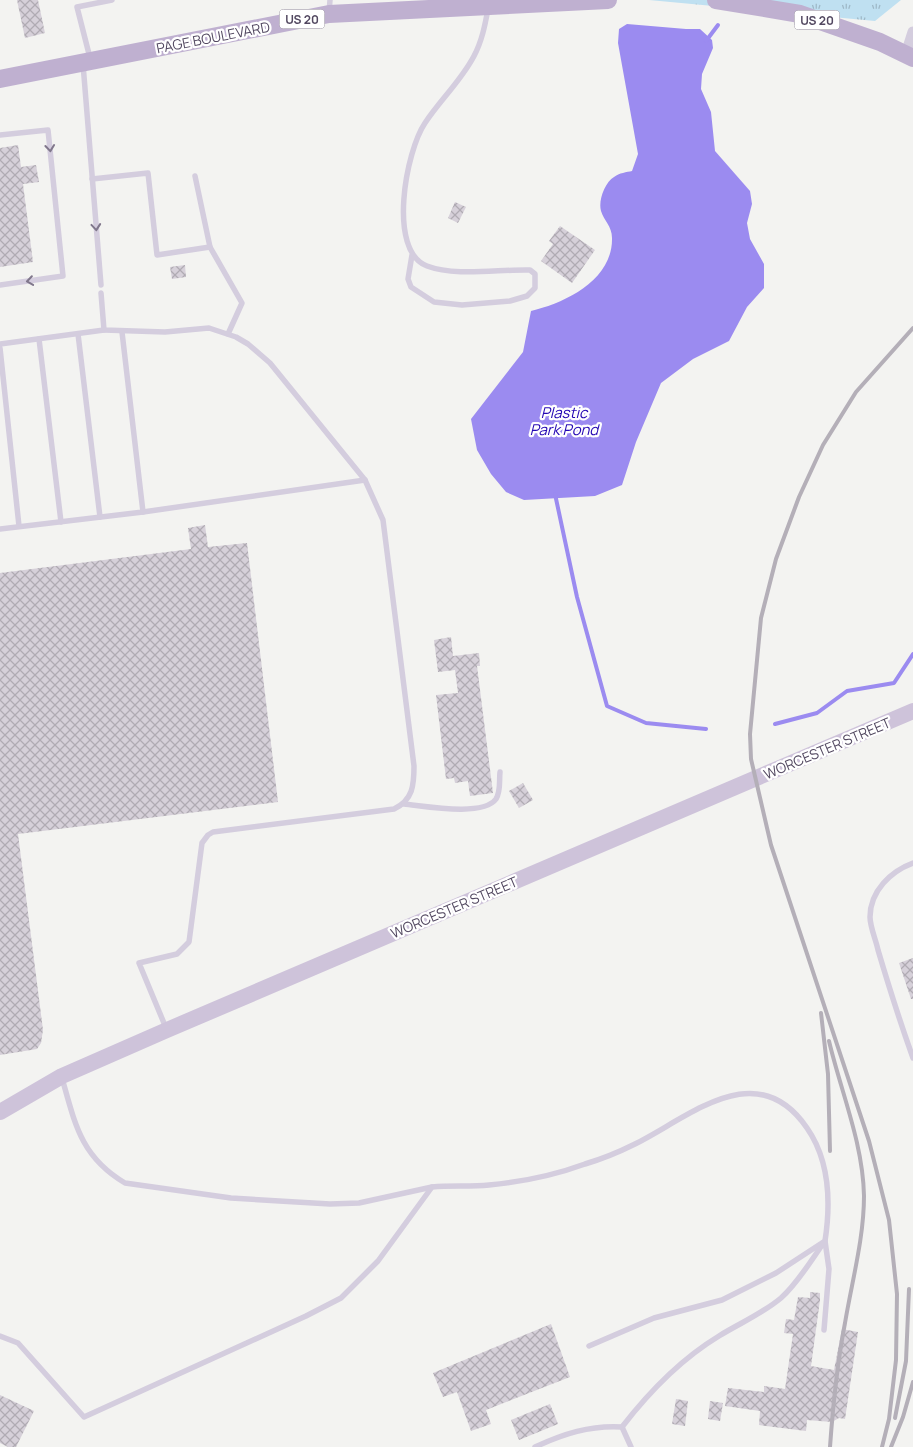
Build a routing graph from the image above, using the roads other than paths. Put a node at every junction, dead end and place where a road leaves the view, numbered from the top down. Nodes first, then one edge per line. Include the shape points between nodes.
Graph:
1 (112, 0) edge
2 (608, 0) edge
3 (716, 0) edge
4 (100, 1) edge
5 (490, 3) edge
6 (329, 7) edge
7 (913, 32) edge
8 (910, 56) edge
9 (86, 61) junction
10 (0, 79) edge
11 (0, 135) edge
12 (195, 176) dead end
13 (92, 179) junction
14 (210, 247) junction
15 (412, 255) junction
16 (0, 285) edge
17 (100, 285) dead end
18 (101, 293) dead end
19 (104, 330) junction
20 (122, 332) junction
21 (78, 334) junction
22 (228, 334) junction
23 (39, 338) junction
24 (0, 344) edge
25 (0, 348) edge
26 (365, 480) junction
27 (143, 512) junction
28 (100, 517) junction
29 (61, 522) junction
30 (19, 526) junction
31 (0, 528) edge
32 (913, 712) edge
33 (500, 772) dead end
34 (404, 804) junction
35 (913, 863) edge
36 (167, 1030) junction
37 (913, 1058) edge
38 (62, 1076) junction
39 (0, 1112) edge
40 (432, 1187) junction
41 (825, 1241) junction
42 (824, 1330) dead end
43 (0, 1336) edge
44 (588, 1346) dead end
45 (622, 1427) junction
46 (534, 1447) edge
47 (631, 1447) edge

1 - 4 lane
2 - 5 main road, PAGE BOULEVARD / US 20
3 - 8 main road, US 20 via 800,14
4 - 9 lane via 78,8
5 - 6 main road, PAGE BOULEVARD / US 20
5 - 15 lane via 474,56 424,124 413,149 404,187 404,227
6 - 9 main road, PAGE BOULEVARD / US 20
7 - 8 street
9 - 10 main road, PAGE BOULEVARD / US 20
9 - 13 lane
11 -> 16 lane via 48,130 63,276
12 - 14 lane
13 - 14 lane via 148,173 157,255
13 -> 17 lane
14 - 22 lane via 242,303
15 - 15 lane via 426,266 448,271 530,270 535,274 535,288 527,296 510,301 462,305 434,302 411,287 408,278
18 - 19 lane
19 - 20 lane
19 - 21 lane
20 - 22 lane via 209,328
20 - 27 lane
21 - 23 lane
21 - 28 lane
22 - 26 lane via 248,344 270,363
23 - 24 lane
23 - 29 lane
25 - 30 lane
26 - 27 lane
26 - 34 lane via 383,520 414,766 412,791
27 - 28 lane
28 - 29 lane
29 - 30 lane
30 - 31 lane
32 - 36 main road, WORCESTER STREET
33 - 34 lane via 499,792 495,800 485,806 472,809
34 - 36 lane via 394,809 208,835 202,843 189,942 176,954 139,963
35 - 37 lane via 898,868 883,882 870,917 892,1000
36 - 38 main road, WORCESTER STREET
38 - 39 main road, WORCESTER STREET
38 - 40 lane via 84,1146 110,1175 125,1183 231,1198 330,1204 359,1203
40 - 41 lane via 490,1185 535,1178 584,1165 633,1145 731,1094 754,1093 771,1096 788,1106 814,1138 828,1184 830,1211
40 - 43 lane via 378,1261 341,1298 84,1417 18,1343
41 - 42 lane via 829,1269
41 - 44 lane via 776,1273 722,1300 654,1318
41 - 45 lane via 782,1297 688,1357 639,1404
45 - 46 lane via 589,1428 563,1434
45 - 47 lane

